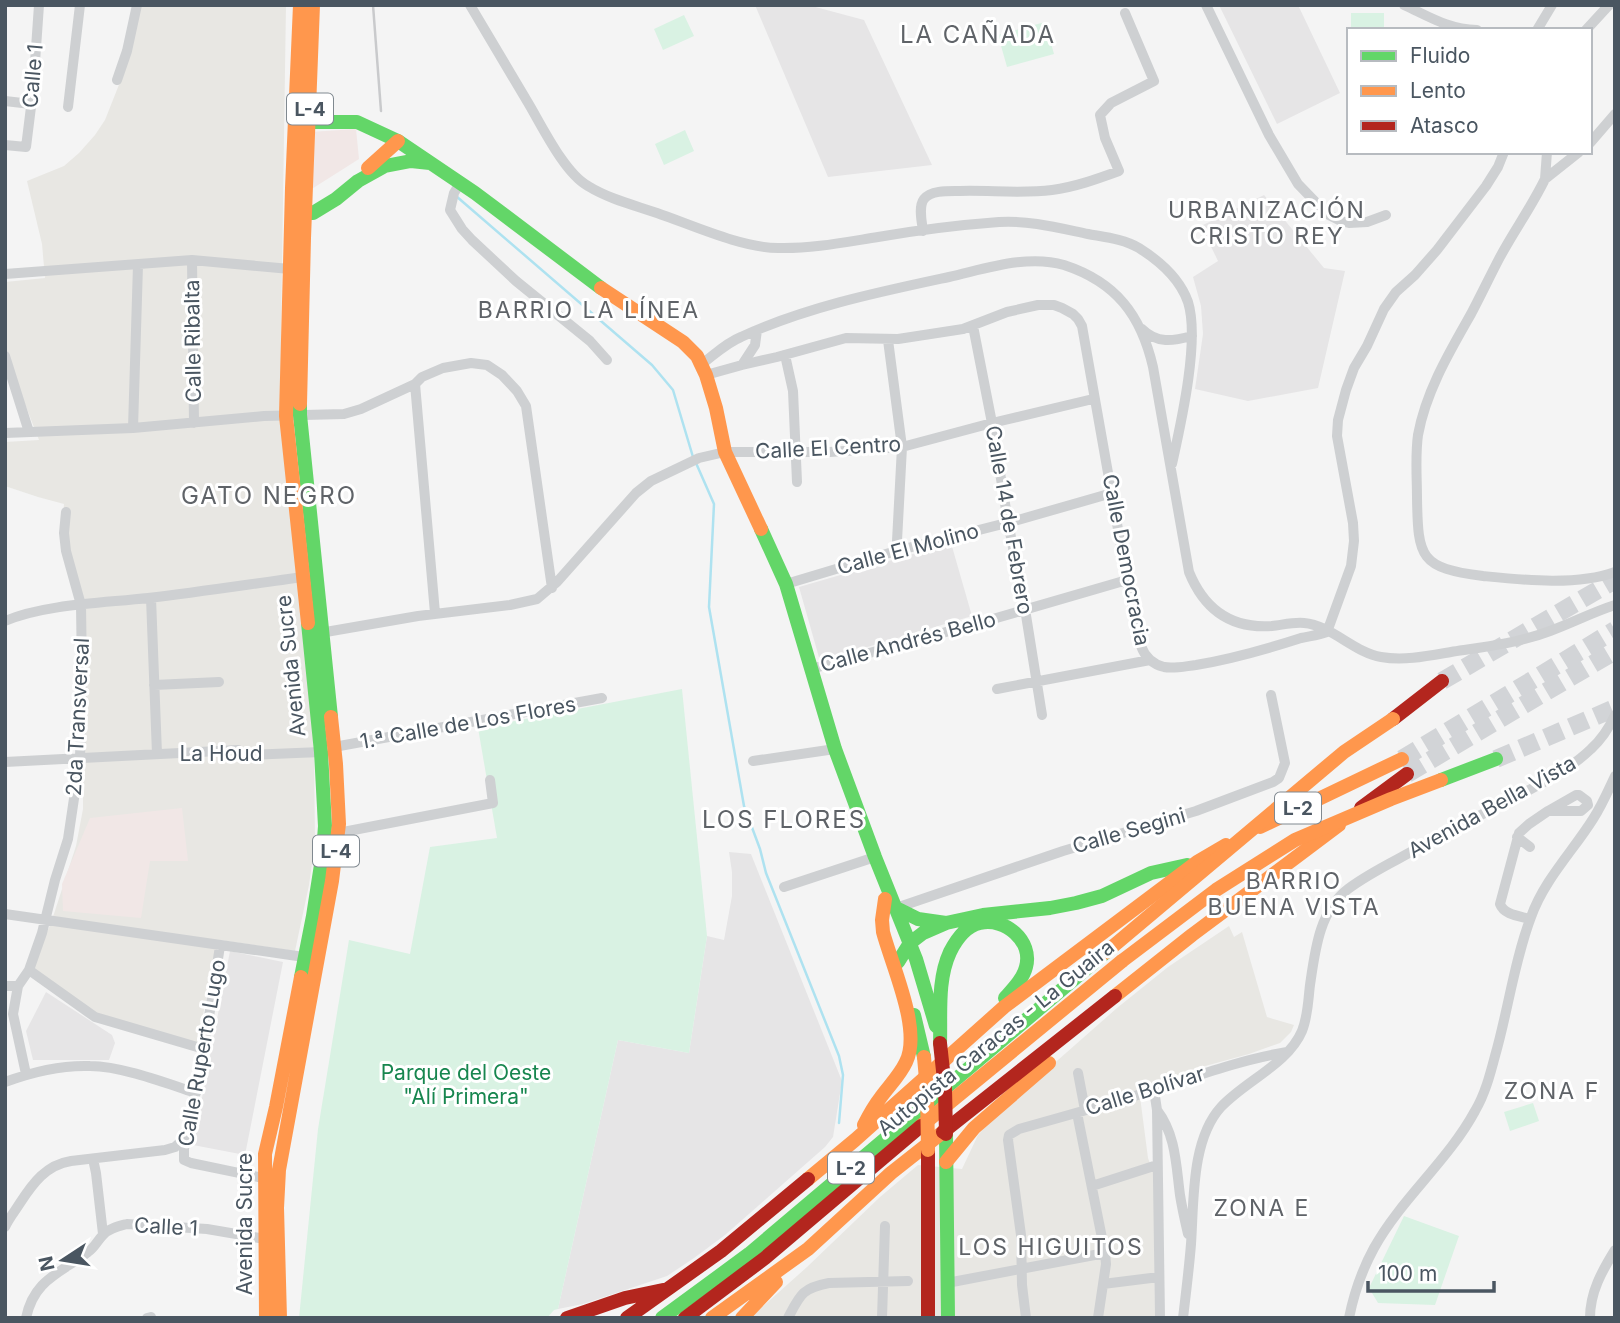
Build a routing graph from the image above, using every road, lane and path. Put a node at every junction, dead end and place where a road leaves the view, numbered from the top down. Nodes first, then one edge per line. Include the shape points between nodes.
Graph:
1 (40, 5) edge
2 (80, 5) edge
3 (137, 5) edge
4 (300, 5) edge
5 (313, 5) edge
6 (470, 5) edge
7 (1206, 5) edge
8 (1404, 5) edge
9 (1552, 5) edge
10 (1609, 5) edge
11 (1125, 13) dead end
12 (1460, 28) edge
13 (1538, 28) edge
14 (1588, 28) edge
15 (117, 80) dead end
16 (5, 101) edge
17 (31, 104) junction
18 (68, 107) dead end
19 (1615, 114) edge
20 (309, 122) junction
21 (1592, 126) edge
22 (1603, 127) junction
23 (1592, 141) edge
24 (401, 143) junction
25 (5, 145) edge
26 (1503, 154) edge
27 (1547, 154) edge
28 (1576, 154) edge
29 (394, 163) junction
30 (431, 164) junction
31 (1545, 179) junction
32 (358, 181) junction
33 (460, 183) junction
34 (298, 213) junction
35 (1386, 215) dead end
36 (923, 231) junction
37 (191, 260) junction
38 (138, 265) junction
39 (290, 269) junction
40 (5, 274) edge
41 (973, 326) junction
42 (1139, 326) junction
43 (757, 330) junction
44 (1192, 335) junction
45 (888, 340) junction
46 (785, 355) junction
47 (5, 356) edge
48 (607, 360) dead end
49 (742, 365) junction
50 (704, 369) junction
51 (415, 384) junction
52 (1093, 399) junction
53 (293, 416) junction
54 (194, 423) junction
55 (992, 423) junction
56 (133, 428) junction
57 (29, 432) junction
58 (5, 433) edge
59 (902, 447) junction
60 (725, 452) junction
61 (796, 452) junction
62 (1171, 468) junction
63 (797, 482) dead end
64 (1112, 494) junction
65 (66, 512) dead end
66 (1008, 522) junction
67 (897, 541) dead end
68 (1615, 572) edge
69 (303, 577) junction
70 (1127, 580) junction
71 (786, 584) junction
72 (552, 588) junction
73 (150, 598) junction
74 (1615, 604) edge
75 (81, 605) junction
76 (1025, 610) junction
77 (435, 613) junction
78 (5, 621) edge
79 (1327, 632) junction
80 (316, 634) junction
81 (1150, 660) junction
82 (811, 668) junction
83 (1035, 681) junction
84 (1442, 681) tunnel mouth
85 (219, 682) dead end
86 (154, 685) junction
87 (997, 689) dead end
88 (1271, 695) dead end
89 (602, 698) dead end
90 (1042, 715) dead end
91 (1615, 715) edge
92 (835, 749) junction
93 (328, 750) junction
94 (158, 754) junction
95 (80, 758) junction
96 (1402, 759) tunnel mouth
97 (1496, 759) tunnel mouth
98 (753, 761) dead end
99 (5, 762) edge
100 (1407, 774) tunnel mouth
101 (1615, 776) edge
102 (490, 780) dead end
103 (1548, 810) dead end
104 (338, 833) junction
105 (1517, 838) junction
106 (1530, 847) dead end
107 (875, 858) junction
108 (1197, 862) junction
109 (784, 887) dead end
110 (890, 904) junction
111 (5, 914) edge
112 (1530, 919) junction
113 (44, 920) junction
114 (946, 923) junction
115 (910, 943) junction
116 (220, 946) junction
117 (304, 957) junction
118 (898, 962) junction
119 (29, 970) junction
120 (5, 986) edge
121 (18, 986) junction
122 (1123, 990) junction
123 (9, 1013) edge
124 (1035, 1014) junction
125 (978, 1030) junction
126 (940, 1043) junction
127 (204, 1049) junction
128 (1287, 1052) junction
129 (935, 1067) junction
130 (1078, 1073) dead end
131 (26, 1074) junction
132 (5, 1082) edge
133 (1154, 1090) junction
134 (196, 1093) junction
135 (1157, 1110) junction
136 (1081, 1112) junction
137 (186, 1137) junction
138 (855, 1140) junction
139 (93, 1159) junction
140 (946, 1162) junction
141 (1157, 1165) junction
142 (271, 1179) junction
143 (880, 1183) junction
144 (1092, 1185) junction
145 (814, 1216) junction
146 (885, 1226) dead end
147 (5, 1227) edge
148 (103, 1234) junction
149 (265, 1239) junction
150 (1191, 1248) junction
151 (808, 1249) junction
152 (1615, 1250) edge
153 (1105, 1253) junction
154 (1023, 1268) junction
155 (1159, 1277) junction
156 (908, 1281) dead end
157 (883, 1282) junction
158 (947, 1283) junction
159 (1103, 1284) junction
160 (670, 1289) junction
161 (26, 1318) edge
162 (266, 1318) edge
163 (280, 1318) edge
164 (567, 1318) edge
165 (627, 1318) edge
166 (662, 1318) edge
167 (685, 1318) edge
168 (712, 1318) edge
169 (742, 1318) edge
170 (788, 1318) edge
171 (882, 1318) edge
172 (928, 1318) edge
173 (948, 1318) edge
174 (1026, 1318) edge
175 (1098, 1318) edge
176 (1160, 1318) edge
177 (1183, 1318) edge
178 (1349, 1318) edge
179 (1590, 1318) edge

1 - 17 street, Calle 1
2 - 18 street
3 - 15 street
4 - 34 main road, Avenida Sucre / L-4
5 - 20 main road, Avenida Sucre / L-4
6 - 36 street via 553,146 573,175 588,187 763,247 797,248
7 - 35 street via 1298,184 1333,219 1358,223
8 - 12 street
9 - 13 street
10 - 14 street
11 - 36 street via 1154,81 1111,103 1100,115 1119,172 1052,190 938,192 922,201
16 - 17 street
17 - 25 street, Calle 1 via 26,147
19 - 22 street
20 - 24 main road via 357,122
20 - 34 main road, Avenida Sucre / L-4
21 - 22 street
22 - 23 street
24 - 29 main road via 401,158
24 - 30 main road
24 - 32 main road
26 - 79 street via 1486,186 1437,250 1384,309 1354,368 1337,436 1354,541 1351,566
27 - 31 street
28 - 31 street
29 - 30 main road
29 - 32 main road
30 - 33 main road
31 - 68 street via 1452,346 1428,401 1416,456 1419,542 1432,562 1475,575 1561,581
32 - 34 main road via 313,213
33 - 48 street via 450,207 462,229
33 - 50 main road via 591,281 683,342
34 - 39 main road, Avenida Sucre / L-4
34 - 53 main road, Avenida Sucre / L-4
36 - 44 street via 1018,222 1138,247 1175,279 1188,301
37 - 38 street
37 - 39 street
37 - 54 street, Calle Ribalta
38 - 40 street
38 - 56 street
39 - 53 main road, Avenida Sucre / L-4
41 - 45 street
41 - 52 street, Calle Democracia via 1038,305 1062,308 1082,326
41 - 55 street, Calle 14 de Febrero
42 - 43 street via 1122,299 1094,278 1055,263 1018,262 820,308
42 - 44 street via 1148,335 1167,341
42 - 62 street via 1151,358
43 - 49 street via 755,345
43 - 50 street via 737,338
44 - 62 street
45 - 46 street via 846,338
45 - 59 street
46 - 49 street
46 - 61 street via 793,391
47 - 57 street
49 - 50 street
50 - 60 main road
51 - 53 street via 353,412
51 - 72 street via 443,368 479,363 502,375 523,399
51 - 77 street
52 - 55 street, Calle El Centro
52 - 64 street, Calle Democracia
53 - 54 street
53 - 69 main road, Avenida Sucre / L-4
53 - 80 main road, Avenida Sucre / L-4
54 - 56 street
55 - 59 street, Calle El Centro
55 - 66 street, Calle 14 de Febrero
56 - 57 street
57 - 58 street
59 - 61 street, Calle El Centro
59 - 67 street
60 - 61 street, Calle El Centro
60 - 71 main road
60 - 72 street, Calle El Centro via 699,458 650,481
61 - 63 street
62 - 79 street via 1189,572 1215,611 1245,625 1304,622
64 - 66 street, Calle El Molino
64 - 70 street, Calle Democracia
65 - 75 street, 2da Transversal via 66,551
66 - 71 street, Calle El Molino
66 - 76 street, Calle 14 de Febrero
69 - 73 street
69 - 80 main road, Avenida Sucre / L-4
70 - 76 street, Calle Andrés Bello
70 - 81 street, Calle Democracia via 1141,646
71 - 82 main road
72 - 77 street via 521,603
73 - 75 street
73 - 86 street
74 - 79 street via 1540,635 1418,657 1380,657
75 - 78 street
75 - 95 street, 2da Transversal
76 - 82 street, Calle Andrés Bello
76 - 83 street, Calle 14 de Febrero
77 - 80 street
79 - 81 street, Calle Democracia via 1184,667 1163,667
80 - 93 main road, Avenida Sucre / L-4
81 - 83 street
82 - 92 main road
83 - 87 street
83 - 90 street, Calle 14 de Febrero
84 - 124 main road, Autopista Caracas - La Guaira / L-2, bridge via 1344,752
85 - 86 street
86 - 94 street
88 - 110 street, Calle Segini via 1285,763 1273,782 1196,811
89 - 93 street, 1.ª Calle de Los Flores
91 - 128 street, Avenida Bella Vista via 1599,742 1579,759 1538,786 1371,873 1338,898 1317,943 1306,1020
92 - 98 street
92 - 107 main road
93 - 94 street, La Houd
93 - 104 main road, Avenida Sucre / L-4 via 339,794
93 - 117 main road, Avenida Sucre / L-4 via 323,852
94 - 95 street, La Houd
95 - 99 street, La Houd
95 - 113 street, 2da Transversal via 68,839
96 - 108 main road, Autopista Caracas - La Guaira / L-2
97 - 145 main road, Autopista Caracas - La Guaira / L-2, bridge via 1295,840 1216,890 1122,961
100 - 122 main road, Autopista Caracas - La Guaira / L-2
101 - 112 street
102 - 104 street via 493,803
103 - 105 street via 1521,829
104 - 142 main road, Avenida Sucre / L-4 via 284,1139
105 - 106 street
105 - 112 street via 1500,904 1507,912
107 - 109 street
107 - 110 main road
108 - 114 main road via 1152,873 1076,903
108 - 125 main road, Autopista Caracas - La Guaira / L-2
110 - 114 main road via 918,919
110 - 115 main road
110 - 118 main road
110 - 138 main road via 882,921 883,934 904,1002 910,1051
111 - 113 street
112 - 178 street via 1486,1090 1458,1138 1374,1248
113 - 116 street
113 - 119 street, 2da Transversal
114 - 115 main road
115 - 118 main road
115 - 126 main road
116 - 117 street
116 - 127 street, Calle Ruperto Lugo
117 - 142 main road, Avenida Sucre / L-4 via 266,1146
118 - 172 main road, bridge via 913,1010 927,1090
119 - 121 street, 2da Transversal
119 - 127 street via 96,1017
120 - 121 street
121 - 123 street
122 - 140 main road via 975,1128
122 - 143 main road, Autopista Caracas - La Guaira / L-2
123 - 131 street
124 - 129 main road, L-2
124 - 166 main road, Autopista Caracas - La Guaira / L-2 via 749,1254
125 - 126 main road via 1021,978 1028,958 1016,933 991,922 968,930 948,957
125 - 129 main road, Autopista Caracas - La Guaira / L-2
126 - 140 main road, bridge
127 - 134 street, Calle Ruperto Lugo
128 - 133 street, Calle Bolívar
128 - 150 street, Avenida Bella Vista via 1234,1094 1212,1119 1200,1147
129 - 138 main road, Autopista Caracas - La Guaira / L-2
130 - 136 street
131 - 132 street
131 - 134 street via 99,1067
133 - 135 street
133 - 136 street, Calle Bolívar
134 - 137 street, Calle Ruperto Lugo
135 - 141 street
135 - 150 street, Avenida Bella Vista via 1173,1143
136 - 144 street
136 - 154 street, Calle Bolívar via 1009,1135
137 - 139 street via 165,1150
137 - 142 street, Calle Ruperto Lugo via 184,1160 188,1163
138 - 160 main road, Autopista Caracas - La Guaira / L-2
139 - 147 street via 50,1168
139 - 148 street
140 - 158 main road
141 - 144 street
141 - 155 street
142 - 149 main road, Avenida Sucre / L-4
142 - 163 main road, Avenida Sucre / L-4
143 - 145 main road, L-2
143 - 151 main road, Autopista Caracas - La Guaira / L-2
144 - 153 street
145 - 167 main road, Autopista Caracas - La Guaira / L-2
146 - 157 street
148 - 149 street, Calle 1 via 127,1224 207,1229
148 - 161 street, Calle 1 via 88,1252 44,1282 30,1302
149 - 162 main road, Avenida Sucre / L-4
150 - 177 street, Avenida Bella Vista
151 - 168 main road, Autopista Caracas - La Guaira / L-2
151 - 169 main road
152 - 179 street via 1595,1287
153 - 154 street
153 - 159 street
154 - 158 street
154 - 174 street
155 - 159 street
155 - 176 street
156 - 157 street
157 - 170 street via 810,1287
157 - 171 street
158 - 173 main road
159 - 175 street
160 - 164 main road via 625,1298
160 - 165 main road, Autopista Caracas - La Guaira / L-2

